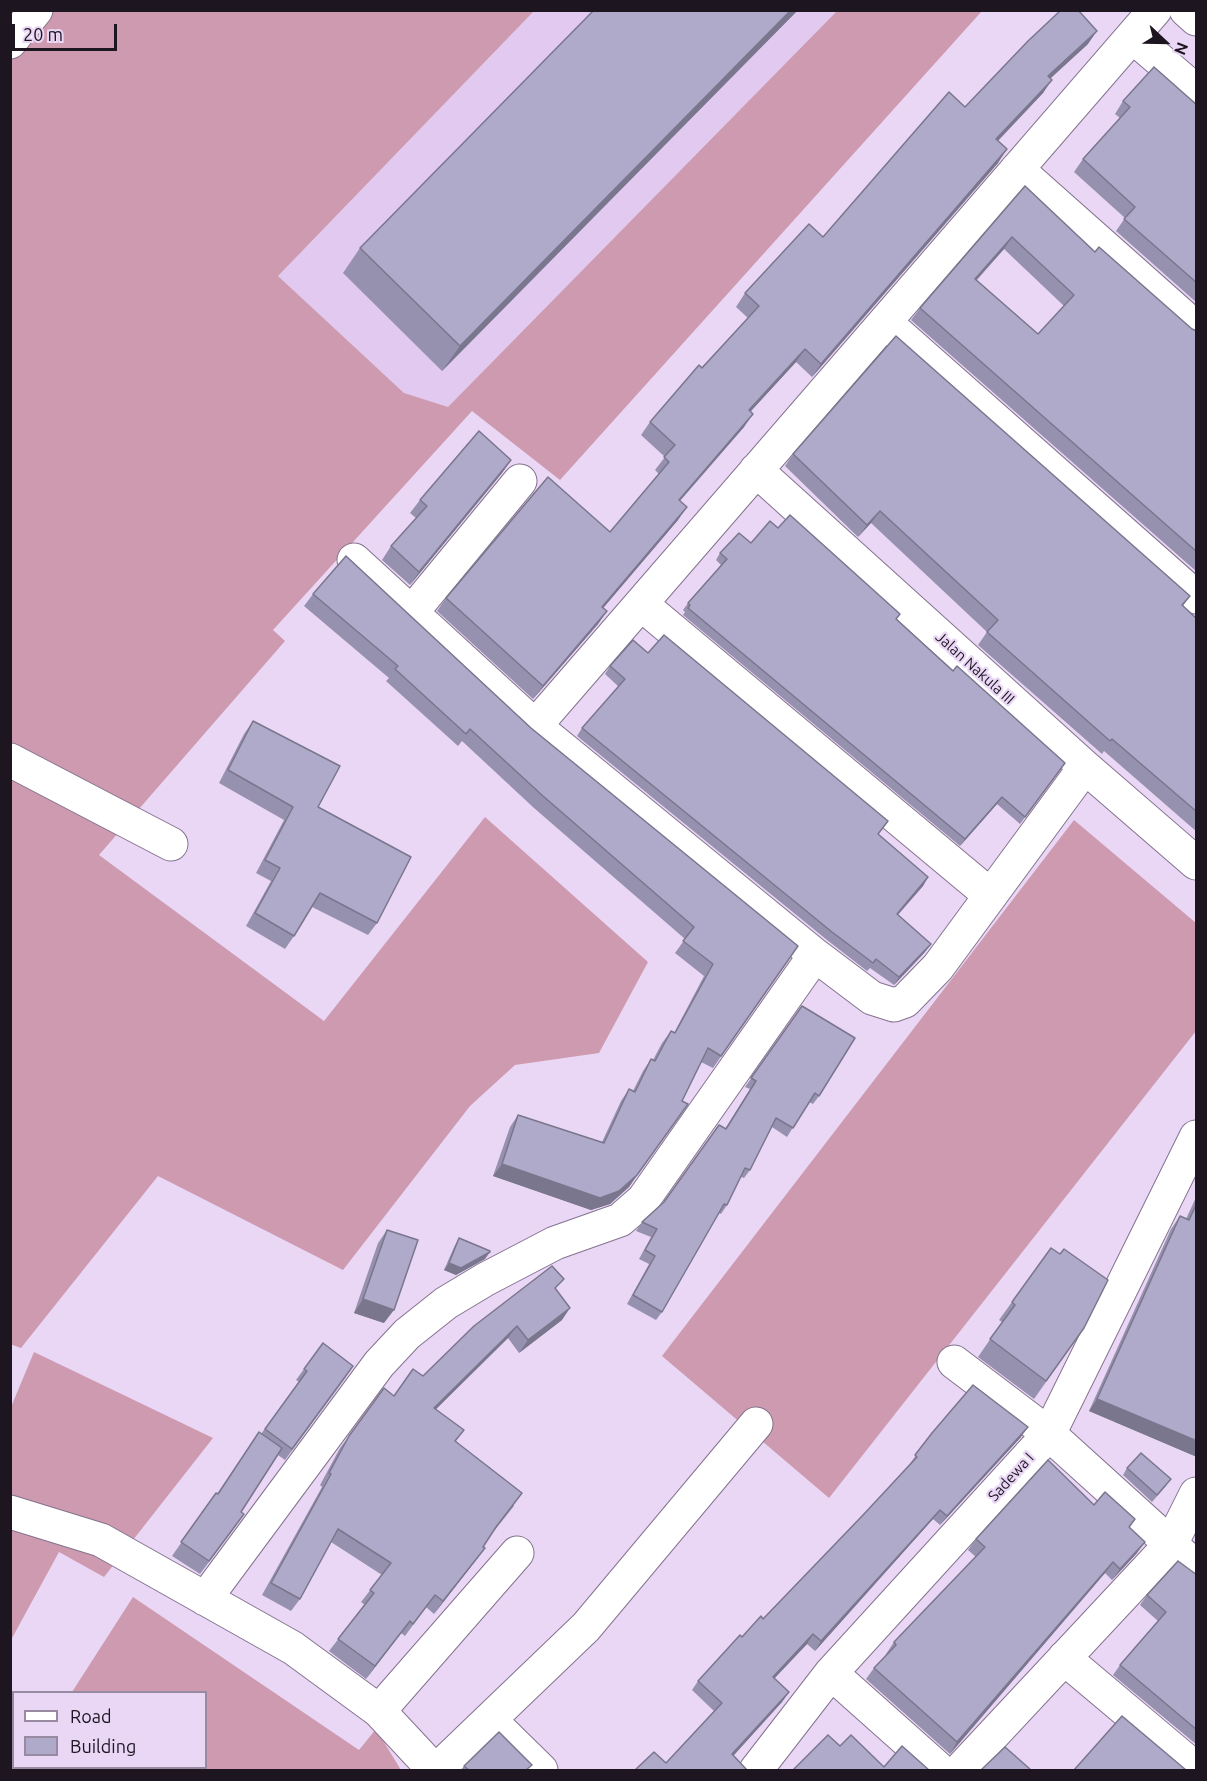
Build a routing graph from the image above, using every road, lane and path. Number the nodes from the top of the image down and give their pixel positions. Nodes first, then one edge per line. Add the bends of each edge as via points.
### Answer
1 (36, 10) edge
2 (1155, 10) edge
3 (1186, 10) edge
4 (1197, 20) edge
5 (12, 37) edge
6 (1132, 37) junction
7 (1197, 91) edge
8 (1017, 169) junction
9 (885, 322) junction
10 (1197, 328) edge
11 (756, 470) junction
12 (520, 481) dead end
13 (354, 560) edge
14 (1197, 597) edge
15 (641, 604) junction
16 (412, 612) junction
17 (534, 726) junction
18 (10, 760) edge
19 (1085, 767) junction
20 (171, 844) dead end
21 (1197, 862) edge
22 (990, 895) junction
23 (815, 956) junction
24 (1197, 1137) edge
25 (954, 1362) dead end
26 (756, 1424) dead end
27 (1049, 1434) junction
28 (1197, 1494) edge
29 (10, 1512) edge
30 (1171, 1544) junction
31 (517, 1553) dead end
32 (1197, 1567) edge
33 (205, 1599) junction
34 (1064, 1658) junction
35 (831, 1673) junction
36 (379, 1711) junction
37 (490, 1720) junction
38 (1197, 1769) edge
39 (435, 1770) edge
40 (541, 1770) edge
41 (756, 1770) edge
42 (940, 1770) edge
43 (960, 1770) edge

1 - 5 street
2 - 6 street
3 - 4 street
6 - 7 street
6 - 8 street
8 - 9 street
8 - 10 street
9 - 11 street
9 - 14 street
11 - 15 street
11 - 19 street, Jalan Nakula III
12 - 16 street
13 - 16 street
15 - 17 street
15 - 22 street
16 - 17 street
17 - 23 street
18 - 20 street
19 - 21 street, Jalan Nakula III
19 - 22 street
22 - 23 street via 938,967 905,1000 894,1005 872,998
23 - 33 street via 643,1200 620,1220 555,1243 486,1279 446,1303 407,1334 379,1364
24 - 27 street, Sadewa I
25 - 27 street
26 - 37 street via 586,1627
27 - 30 street
27 - 35 street, Sadewa I
28 - 30 street
29 - 33 street via 101,1540
30 - 32 street
30 - 34 street
31 - 36 street
33 - 36 street via 293,1648
34 - 38 street
34 - 43 street
35 - 41 street, Sadewa I
35 - 42 street
36 - 39 street
37 - 39 street
37 - 40 street

